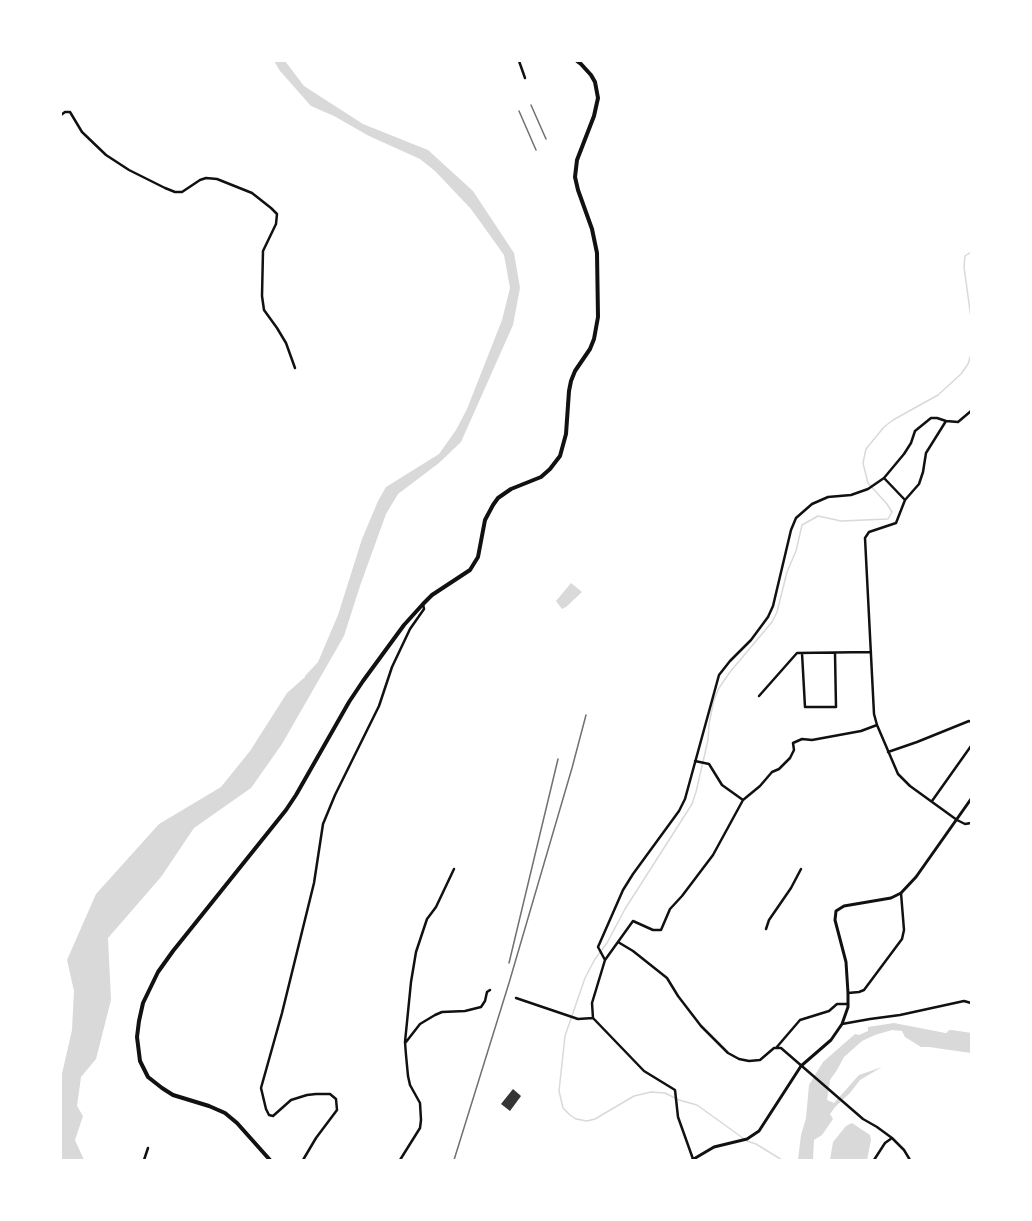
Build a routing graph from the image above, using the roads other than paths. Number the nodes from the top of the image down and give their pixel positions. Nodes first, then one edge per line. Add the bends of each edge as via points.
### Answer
1 (519, 61) edge
2 (577, 61) edge
3 (525, 78) dead end
4 (61, 115) edge
5 (295, 368) dead end
6 (971, 411) edge
7 (946, 421) junction
8 (884, 478) junction
9 (905, 500) junction
10 (423, 604) junction
11 (835, 652) junction
12 (871, 652) junction
13 (802, 653) junction
14 (759, 696) dead end
15 (971, 722) edge
16 (877, 726) junction
17 (971, 746) edge
18 (888, 752) junction
19 (694, 761) junction
20 (971, 799) edge
21 (743, 800) junction
22 (932, 801) junction
23 (957, 820) junction
24 (971, 823) edge
25 (454, 869) dead end
26 (801, 869) dead end
27 (902, 893) junction
28 (766, 929) dead end
29 (618, 942) junction
30 (605, 960) junction
31 (490, 990) dead end
32 (848, 993) junction
33 (516, 998) dead end
34 (971, 1003) edge
35 (848, 1004) junction
36 (593, 1018) junction
37 (842, 1024) junction
38 (405, 1042) junction
39 (776, 1048) junction
40 (802, 1066) junction
41 (892, 1138) junction
42 (148, 1148) dead end
43 (144, 1160) edge
44 (270, 1160) edge
45 (303, 1160) edge
46 (400, 1160) edge
47 (692, 1160) edge
48 (874, 1160) edge
49 (910, 1160) edge

1 - 3 street
2 - 10 highway via 595,82 598,98 577,160 575,178 597,253 598,317 590,349 575,371 571,382 564,445 555,463 541,477 511,489 498,498 488,512 478,557 470,570 432,595
4 - 5 street via 70,112 82,132 106,155 165,188 182,192 200,180 216,179 252,193 277,214 276,224 263,251 264,310 286,343
6 - 7 street via 958,422
7 - 8 street via 931,418 915,431 904,454
7 - 9 street via 926,453 919,484
8 - 9 street
8 - 19 street via 868,489 851,495 828,497 812,504 796,518 773,606 761,628 719,675
9 - 12 street via 896,523 869,532 865,538
10 - 44 highway via 404,625 349,702 286,810 173,951 158,972 143,1003 137,1037 140,1061 148,1077 173,1095 225,1113
10 - 45 street via 424,609 410,629 392,667 379,706 335,795 324,824 314,883 262,1088 266,1109 269,1115 273,1116 292,1100 307,1095 330,1094 336,1099 337,1110
11 - 12 street
11 - 13 street
11 - 13 street via 836,707 805,707
12 - 16 street via 874,714
13 - 14 street via 796,653
15 - 18 street
16 - 18 street
16 - 21 street via 861,732 798,741 793,744 794,750 790,758
17 - 22 street
18 - 22 street via 898,774
19 - 21 street via 709,764 722,785
19 - 30 street via 687,792 679,811 623,890 598,948
20 - 23 street
21 - 29 street via 713,855 670,909 661,930 654,930 633,921
22 - 23 street
23 - 24 street via 965,824
23 - 27 street
25 - 38 street via 436,907 427,919 416,952
26 - 28 street
27 - 32 street via 902,939 864,990
27 - 32 street via 891,898 844,906 836,911 835,920 846,962
29 - 30 street
29 - 39 street via 667,978 701,1026 728,1053 739,1059 760,1060
30 - 36 street via 592,1004
31 - 38 street via 481,1007 435,1015 420,1024
32 - 35 street
33 - 36 street via 578,1019
34 - 37 street via 964,1001
35 - 37 street
35 - 39 street via 837,1004 830,1012 800,1020
36 - 47 street via 644,1071 675,1090 678,1116
37 - 40 street via 831,1040
38 - 46 street via 408,1076 420,1103 421,1120 420,1128
39 - 40 street via 781,1048
40 - 41 street via 853,1111
40 - 47 street via 764,1126 755,1134 738,1142 714,1147
41 - 48 street via 885,1143
41 - 49 street
42 - 43 street

